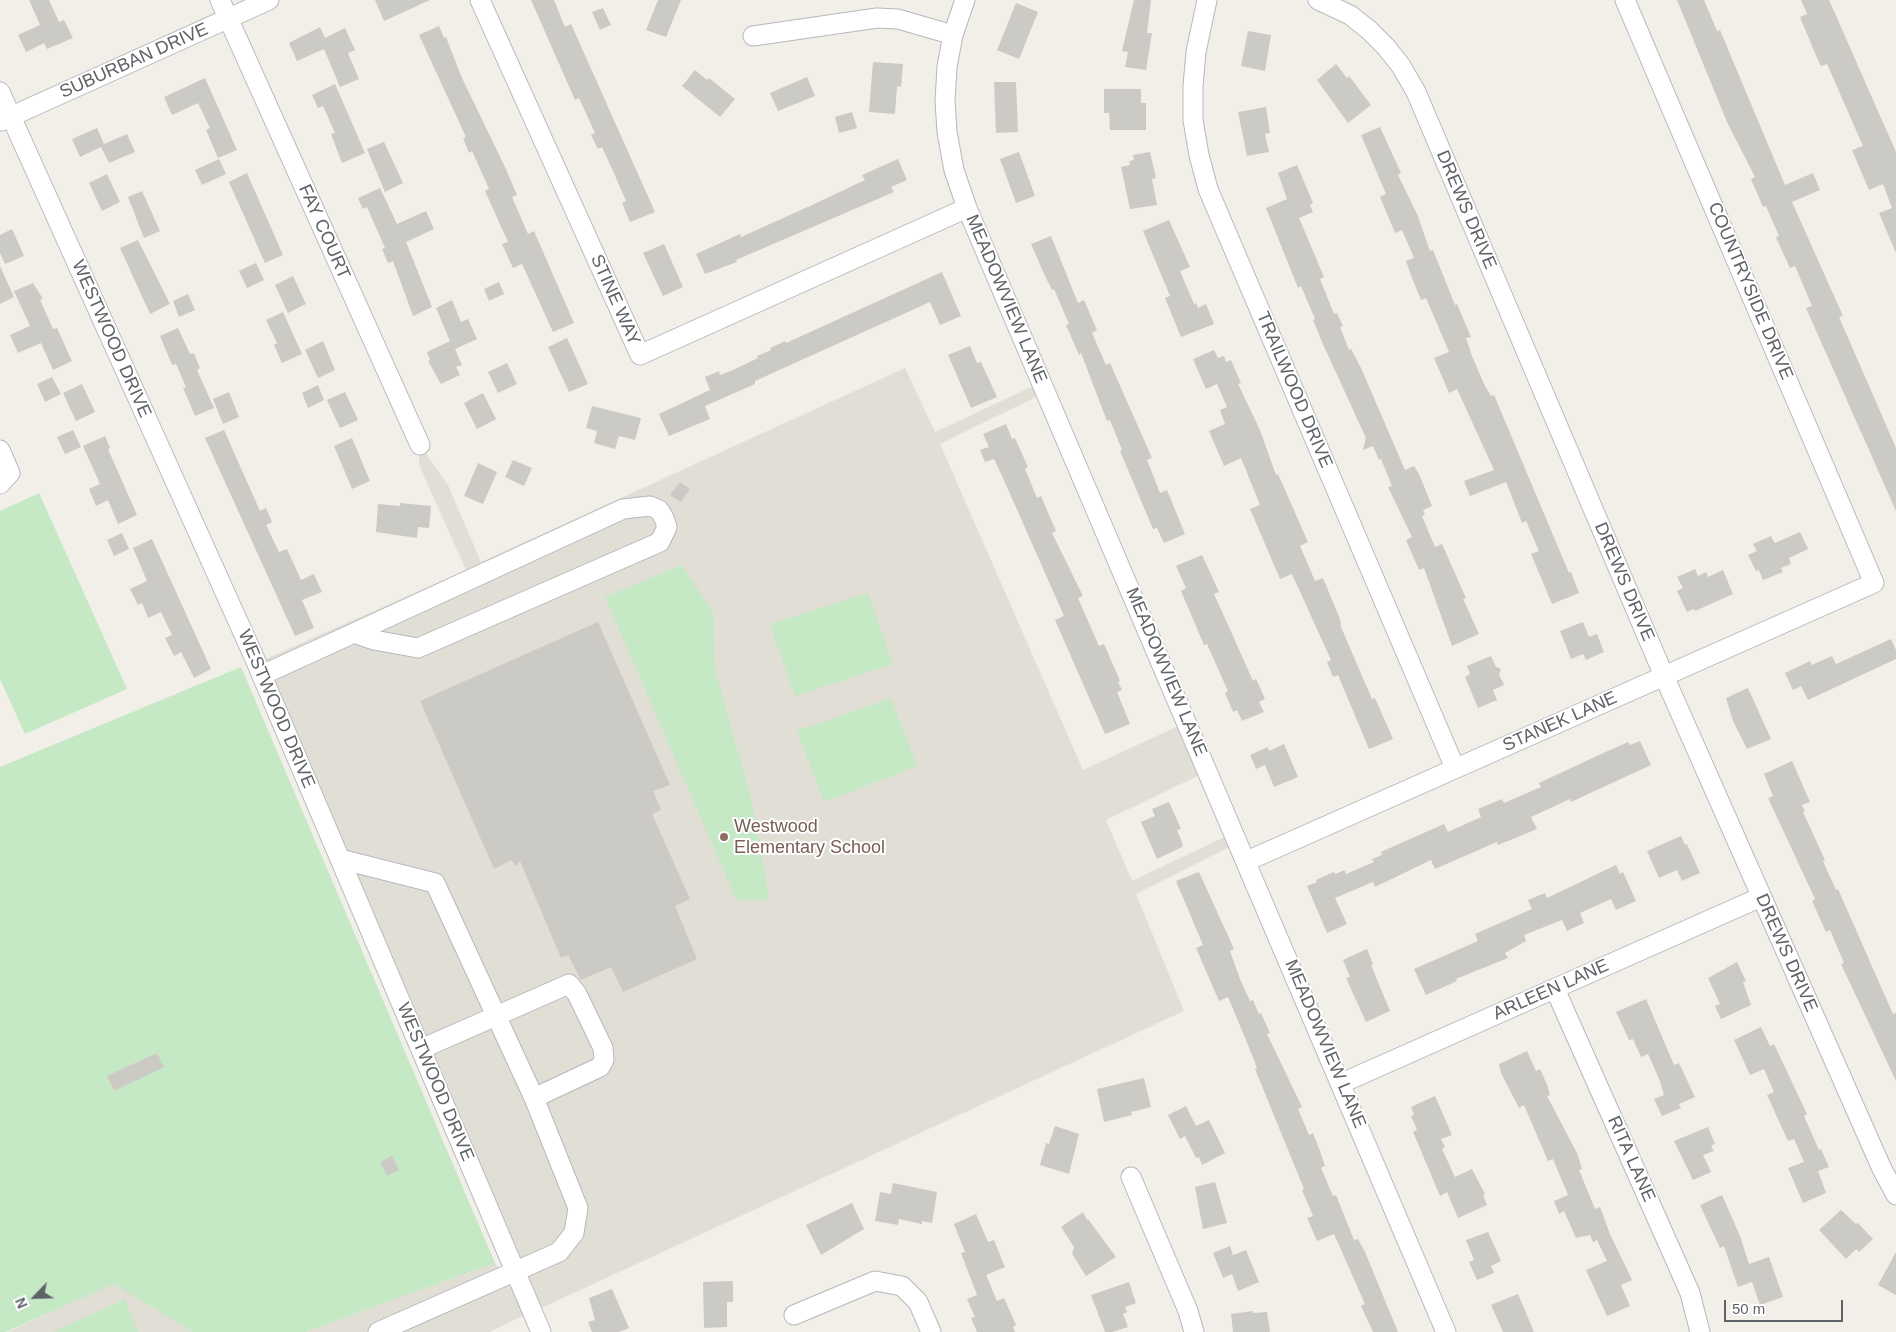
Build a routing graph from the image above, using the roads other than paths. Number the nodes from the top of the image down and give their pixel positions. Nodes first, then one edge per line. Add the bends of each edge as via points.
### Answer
1 (220, 0) edge
2 (269, 0) edge
3 (480, 0) edge
4 (965, 0) edge
5 (1207, 0) edge
6 (1318, 0) edge
7 (1625, 0) edge
8 (228, 18) junction
9 (953, 35) junction
10 (753, 36) dead end
11 (0, 92) edge
12 (6, 119) edge
13 (967, 208) junction
14 (420, 445) dead end
15 (0, 450) edge
16 (0, 484) edge
17 (1874, 583) joint
18 (354, 633) junction
19 (262, 675) junction
20 (1664, 676) junction
21 (1455, 768) junction
22 (340, 859) junction
23 (1247, 861) junction
24 (1761, 897) junction
25 (1555, 989) junction
26 (496, 1015) junction
27 (421, 1049) junction
28 (1342, 1083) junction
29 (534, 1098) junction
30 (1132, 1177) dead end
31 (1896, 1195) edge
32 (516, 1272) junction
33 (794, 1315) dead end
34 (378, 1332) edge
35 (541, 1332) edge
36 (931, 1332) edge
37 (1194, 1332) edge
38 (1446, 1332) edge
39 (1700, 1332) edge

1 - 8 street, FAY COURT
2 - 8 street, SUBURBAN DRIVE
3 - 13 street, STINE WAY via 640,355
4 - 9 street, MEADOWVIEW LANE
5 - 21 street, TRAILWOOD DRIVE via 1196,52 1193,120 1208,190
6 - 20 street, DREWS DRIVE via 1369,30 1386,46 1416,92
7 - 17 street, COUNTRYSIDE DRIVE
8 - 12 street, SUBURBAN DRIVE
8 - 14 street, FAY COURT
9 - 10 street via 898,18 877,18
9 - 13 street, MEADOWVIEW LANE via 947,67 947,132 954,170
11 - 12 street, WESTWOOD DRIVE
12 - 19 street, WESTWOOD DRIVE
13 - 23 street, MEADOWVIEW LANE
15 - 16 street via 10,472
17 - 20 street, STANEK LANE
18 - 18 street via 418,648 660,542 667,527 664,518 659,510 650,506 623,509
18 - 19 street
19 - 22 street, WESTWOOD DRIVE
20 - 21 street, STANEK LANE
20 - 24 street, DREWS DRIVE
21 - 23 street, STANEK LANE
22 - 26 street via 435,883
22 - 27 street, WESTWOOD DRIVE
23 - 28 street, MEADOWVIEW LANE
24 - 25 street, ARLEEN LANE
24 - 31 street, DREWS DRIVE
25 - 28 street, ARLEEN LANE
25 - 39 street, RITA LANE via 1690,1293
26 - 27 street
26 - 29 street
26 - 29 street via 569,984 578,994 603,1048 604,1060 600,1067
27 - 32 street, WESTWOOD DRIVE
28 - 38 street, MEADOWVIEW LANE
29 - 32 street via 578,1208 574,1233 560,1252
30 - 37 street
32 - 34 street
32 - 35 street, WESTWOOD DRIVE
33 - 36 street via 875,1281 902,1286 918,1302

